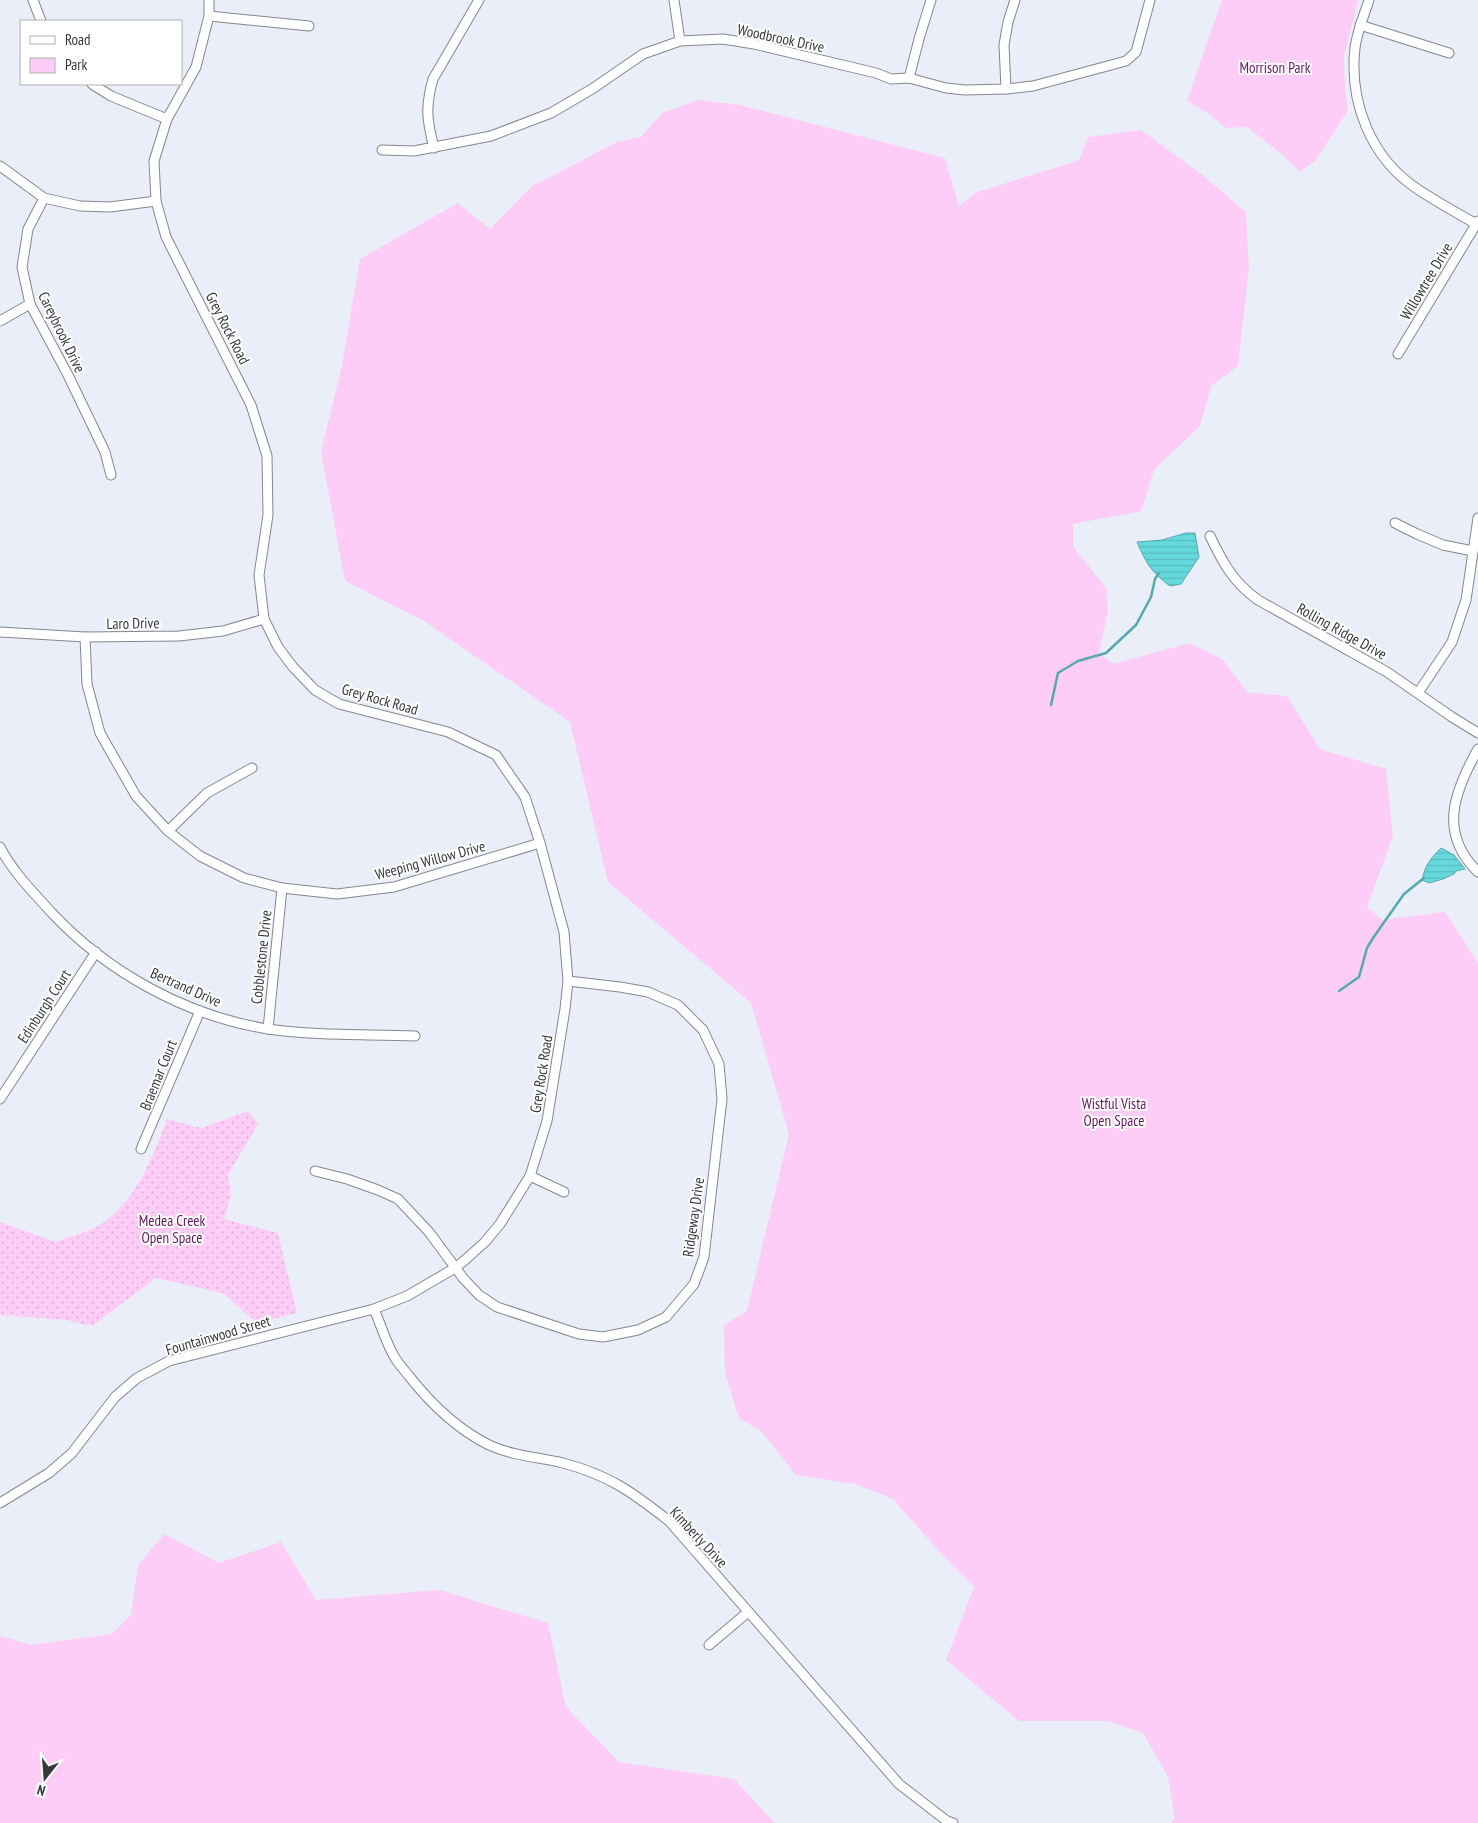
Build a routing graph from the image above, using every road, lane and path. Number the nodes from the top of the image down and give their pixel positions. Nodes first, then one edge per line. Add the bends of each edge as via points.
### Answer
1 (33, 0) edge
2 (209, 0) edge
3 (479, 0) edge
4 (674, 0) edge
5 (931, 0) edge
6 (1015, 0) edge
7 (1150, 0) edge
8 (1369, 0) edge
9 (209, 16) junction
10 (41, 20) edge
11 (1360, 25) junction
12 (310, 26) dead end
13 (680, 40) junction
14 (1449, 53) dead end
15 (909, 78) junction
16 (94, 85) edge
17 (1006, 89) junction
18 (167, 118) junction
19 (434, 148) junction
20 (382, 150) dead end
21 (0, 166) edge
22 (44, 198) junction
23 (156, 200) junction
24 (1477, 224) edge
25 (30, 304) junction
26 (0, 321) edge
27 (1398, 354) dead end
28 (111, 475) dead end
29 (1478, 518) edge
30 (1395, 523) dead end
31 (1210, 536) dead end
32 (1473, 551) junction
33 (264, 619) junction
34 (0, 632) edge
35 (85, 637) junction
36 (1418, 693) junction
37 (1478, 733) edge
38 (1478, 749) edge
39 (252, 768) dead end
40 (168, 831) junction
41 (540, 842) junction
42 (0, 847) edge
43 (2, 859) edge
44 (1478, 872) edge
45 (282, 888) junction
46 (96, 952) junction
47 (568, 981) junction
48 (200, 1011) junction
49 (268, 1028) junction
50 (415, 1036) dead end
51 (0, 1099) edge
52 (141, 1149) dead end
53 (315, 1171) dead end
54 (530, 1176) junction
55 (564, 1192) dead end
56 (455, 1268) junction
57 (374, 1309) junction
58 (0, 1503) edge
59 (748, 1612) junction
60 (709, 1645) dead end
61 (953, 1823) edge

1 - 10 street
2 - 9 street, Grey Rock Road
3 - 19 street via 432,79 427,120
4 - 13 street
5 - 15 street
6 - 17 street via 1004,45
7 - 17 street, Woodbrook Drive via 1136,52 1126,61 1033,86
8 - 11 street
9 - 12 street
9 - 18 street, Grey Rock Road via 196,67
11 - 14 street
11 - 24 street via 1354,80 1357,100 1374,144 1391,166 1414,187
13 - 15 street, Woodbrook Drive via 722,39 754,44 890,79
13 - 19 street, Woodbrook Drive via 643,54 551,113 491,136
15 - 17 street, Woodbrook Drive via 946,88
16 - 18 street via 112,96
18 - 23 street, Grey Rock Road via 154,161
19 - 20 street, Woodbrook Drive via 403,152
21 - 22 street
22 - 23 street via 80,206 110,207
22 - 25 street, Careybrook Drive via 28,229 22,267
23 - 33 street, Grey Rock Road via 166,237 251,405 267,456 268,515 259,575
24 - 27 street, Willowtree Drive
25 - 26 street
25 - 28 street, Careybrook Drive via 105,452
29 - 32 street
30 - 32 street via 1443,545
31 - 36 street, Rolling Ridge Drive via 1232,576 1258,600 1387,672
32 - 36 street via 1466,600 1452,642
33 - 35 street, Laro Drive via 223,631 179,636
33 - 41 street, Grey Rock Road via 278,647 315,690 339,704 448,732 496,756 525,797
34 - 35 street, Laro Drive
35 - 40 street, Weeping Willow Drive via 87,684 100,732 136,796
36 - 37 street, Rolling Ridge Drive
38 - 44 street via 1459,785 1454,818 1455,835 1462,851
39 - 40 street via 206,793
40 - 45 street, Weeping Willow Drive via 200,856 244,878
41 - 45 street, Weeping Willow Drive via 394,886 337,894
41 - 47 street, Grey Rock Road via 564,932
42 - 43 street, Bertrand Drive
43 - 46 street, Bertrand Drive via 68,930
45 - 49 street, Cobblestone Drive
46 - 48 street, Bertrand Drive via 141,983
46 - 51 street, Edinburgh Court
47 - 54 street, Grey Rock Road via 548,1121
47 - 56 street, Ridgeway Drive via 648,992 678,1006 703,1030 718,1064 722,1099 704,1257 694,1284 666,1317 638,1330 603,1337 572,1332 497,1307 479,1295
48 - 49 street, Bertrand Drive
48 - 52 street, Braemar Court
49 - 50 street, Bertrand Drive
53 - 56 street, Ridgeway Drive via 398,1199
54 - 55 street
54 - 56 street, Grey Rock Road via 500,1224
56 - 57 street, Fountainwood Street via 407,1296
57 - 58 street, Fountainwood Street via 169,1361 137,1378 115,1397 72,1453 49,1473
57 - 59 street, Kimberly Drive via 395,1358 423,1394 448,1418 489,1444 522,1456 581,1468 630,1491 669,1521
59 - 60 street
59 - 61 street, Kimberly Drive via 899,1784

